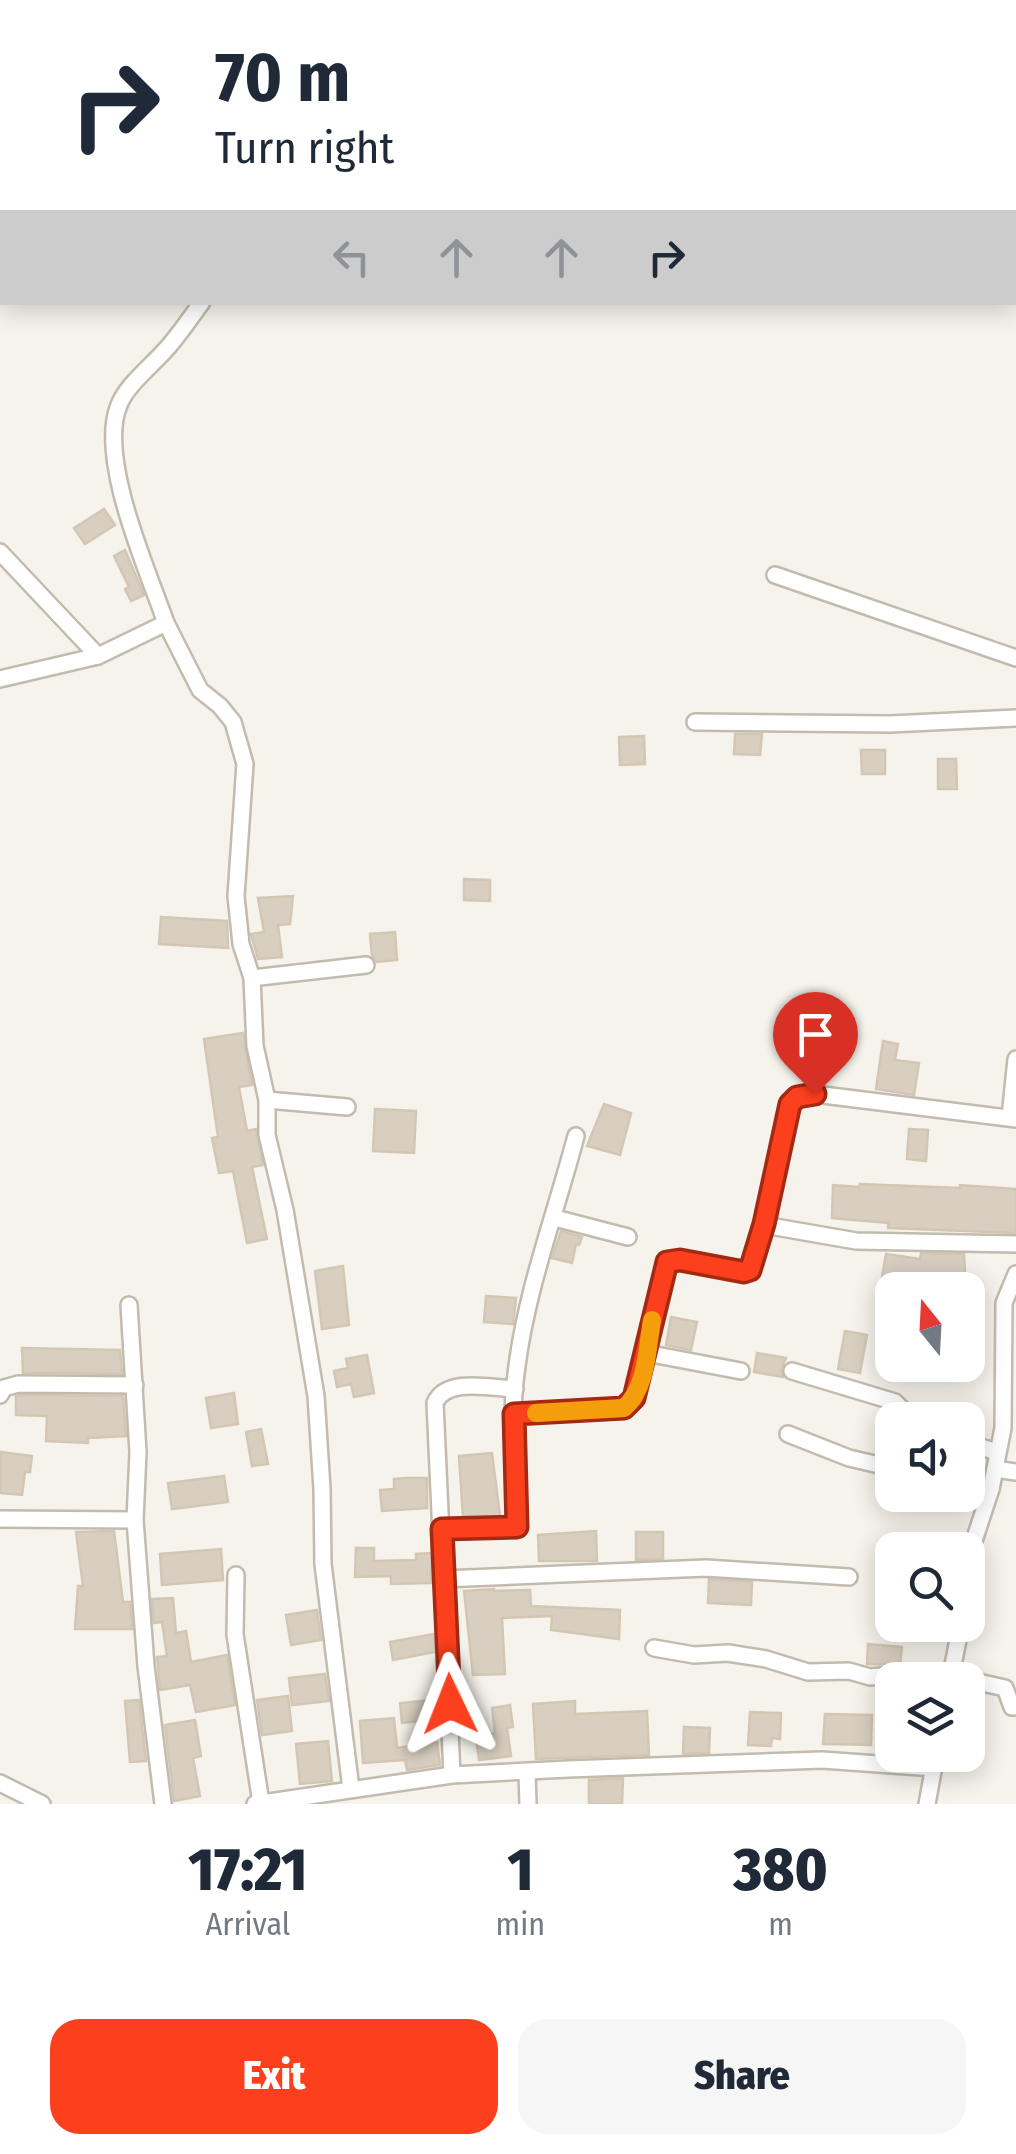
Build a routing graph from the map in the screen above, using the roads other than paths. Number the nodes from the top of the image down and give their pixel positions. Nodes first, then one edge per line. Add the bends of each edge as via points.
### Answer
1 (200, 305) edge
2 (0, 552) edge
3 (775, 575) dead end
4 (166, 623) junction
5 (98, 656) junction
6 (1016, 658) edge
7 (0, 679) edge
8 (1016, 718) edge
9 (696, 722) dead end
10 (366, 965) dead end
11 (252, 978) junction
12 (1016, 1059) edge
13 (267, 1100) junction
14 (347, 1107) dead end
15 (1013, 1118) edge
16 (576, 1136) dead end
17 (554, 1218) junction
18 (764, 1224) junction
19 (628, 1237) dead end
20 (1016, 1244) edge
21 (1016, 1274) edge
22 (129, 1305) dead end
23 (646, 1353) junction
24 (740, 1371) dead end
25 (792, 1371) dead end
26 (135, 1385) junction
27 (515, 1388) junction
28 (0, 1395) edge
29 (895, 1402) edge
30 (514, 1414) junction
31 (788, 1434) dead end
32 (985, 1454) edge
33 (996, 1461) junction
34 (875, 1464) edge
35 (1016, 1472) edge
36 (985, 1488) edge
37 (992, 1490) junction
38 (0, 1519) edge
39 (135, 1520) junction
40 (442, 1529) junction
41 (977, 1532) edge
42 (236, 1574) dead end
43 (850, 1578) dead end
44 (444, 1579) junction
45 (654, 1648) dead end
46 (875, 1677) edge
47 (985, 1684) edge
48 (1016, 1708) edge
49 (875, 1761) edge
50 (527, 1772) junction
51 (933, 1772) edge
52 (452, 1775) junction
53 (0, 1783) edge
54 (351, 1790) junction
55 (42, 1804) edge
56 (162, 1804) edge
57 (258, 1804) edge
58 (528, 1804) edge
59 (927, 1804) edge

1 - 4 street via 120,402 114,422 124,505
2 - 5 street
3 - 6 street
4 - 5 street
4 - 11 street via 200,690 233,722 245,764 236,896 240,944
5 - 7 street
8 - 9 street
10 - 11 street
11 - 13 street via 255,1046
12 - 15 street
13 - 14 street
13 - 54 street via 267,1134 316,1396 323,1564
15 - 18 street via 797,1097 790,1104
16 - 17 street
17 - 19 street
17 - 27 street
18 - 20 street via 856,1240
18 - 23 street via 754,1264 744,1272 667,1262
21 - 33 street via 1004,1303
22 - 26 street
23 - 24 street
23 - 30 street via 634,1398 624,1408
25 - 29 street
26 - 28 street via 18,1384
26 - 39 street
27 - 30 street
27 - 40 street via 450,1387 437,1396
30 - 40 street via 517,1527
31 - 34 street
32 - 33 street
33 - 35 street
33 - 37 street
36 - 37 street
37 - 41 street
38 - 39 street
39 - 56 street
40 - 44 street
42 - 57 street via 236,1634
43 - 44 street via 706,1568
44 - 52 street
45 - 46 street
47 - 48 street via 1005,1688
49 - 50 street
50 - 52 street
50 - 58 street
51 - 59 street
52 - 54 street
53 - 55 street
54 - 57 street

